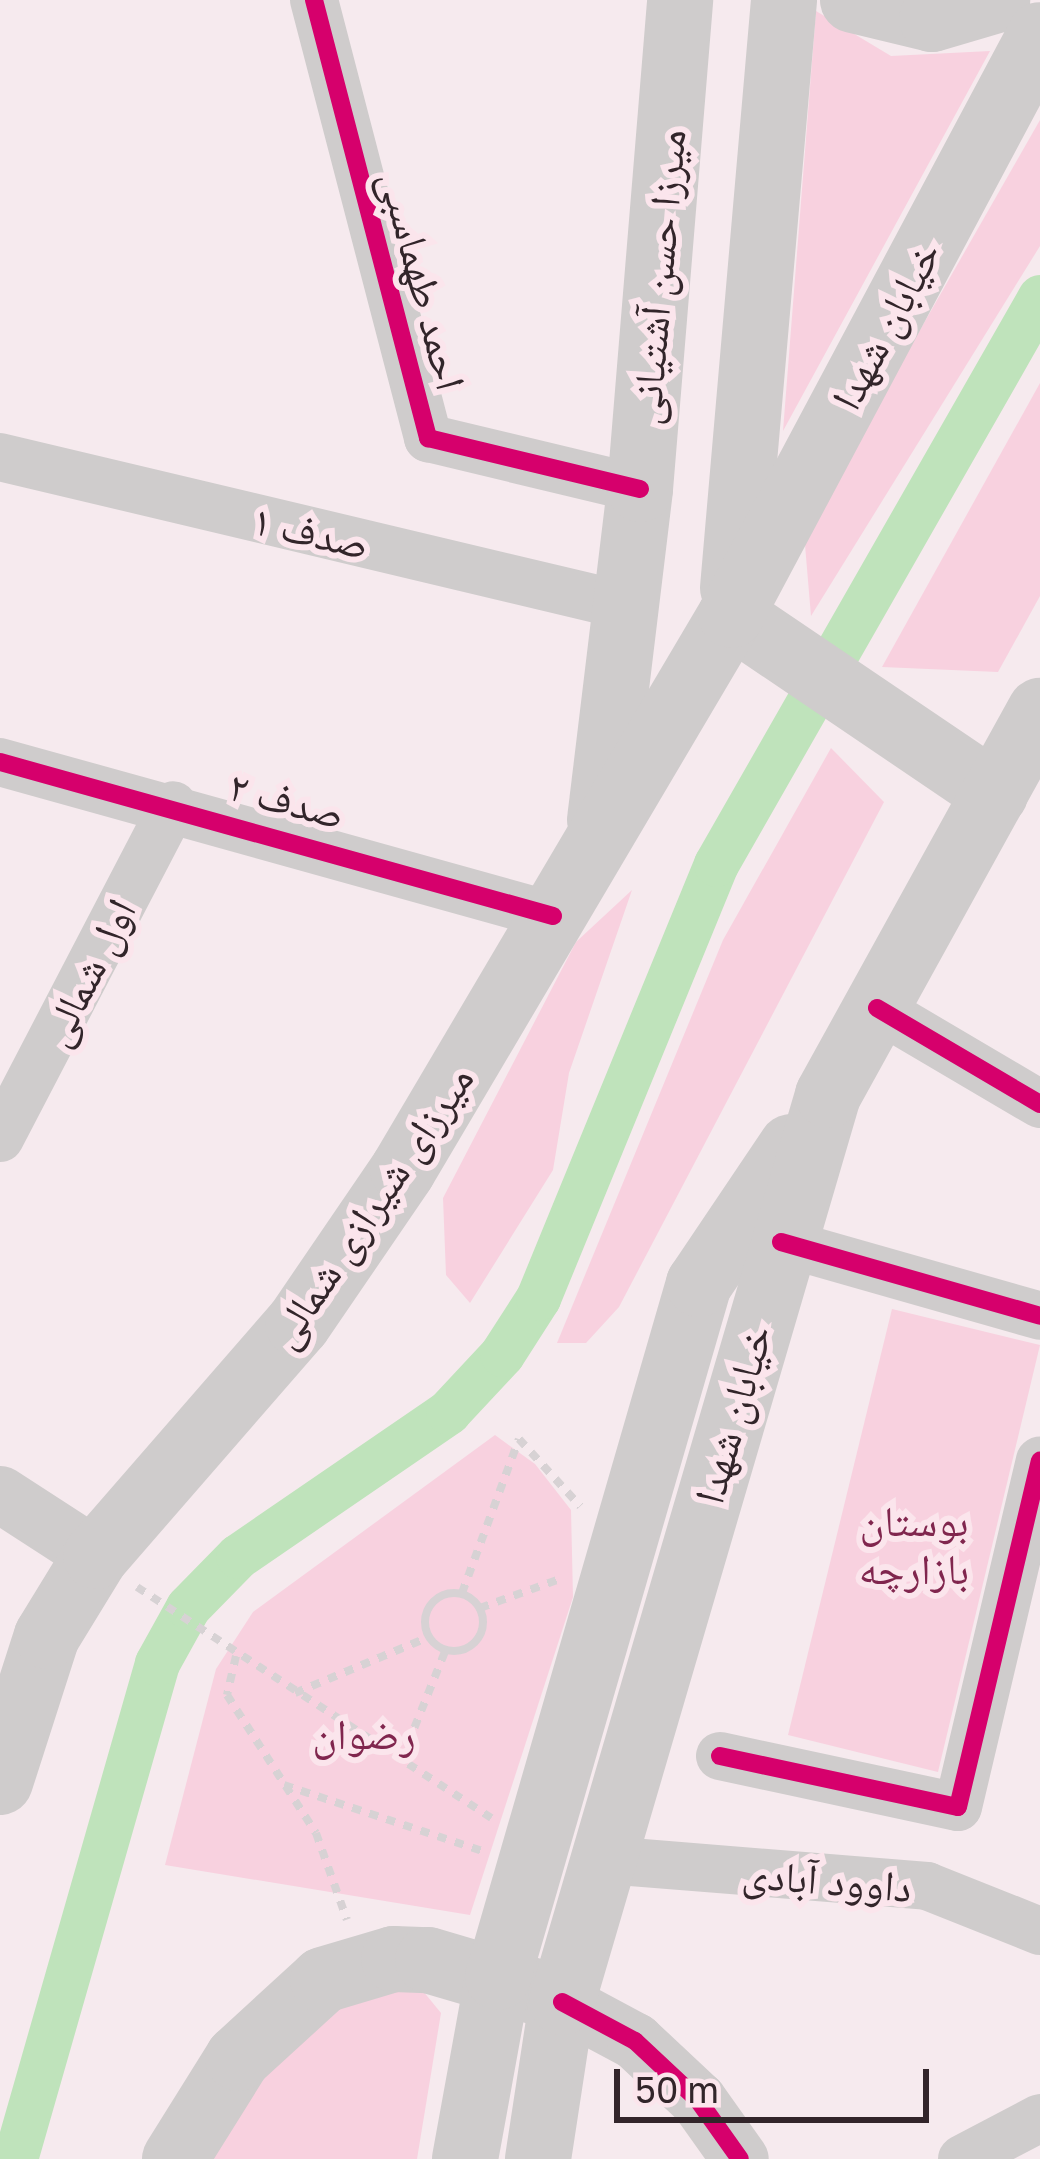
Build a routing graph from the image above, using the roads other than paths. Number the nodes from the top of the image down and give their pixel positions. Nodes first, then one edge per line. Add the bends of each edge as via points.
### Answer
1 (314, 0) edge
2 (680, 0) edge
3 (784, 0) edge
4 (853, 0) edge
5 (997, 0) edge
6 (1040, 35) edge
7 (656, 293) junction
8 (758, 310) junction
9 (0, 457) edge
10 (640, 489) junction
11 (622, 604) junction
12 (753, 629) junction
13 (1040, 711) edge
14 (0, 762) edge
15 (995, 794) junction
16 (173, 805) junction
17 (598, 841) junction
18 (553, 916) junction
19 (877, 1009) junction
20 (1040, 1104) edge
21 (0, 1138) edge
22 (758, 1234) junction
23 (1040, 1316) edge
24 (1040, 1461) edge
25 (0, 1494) edge
26 (96, 1556) junction
27 (720, 1756) dead end
28 (0, 1782) edge
29 (520, 1850) junction
30 (606, 1860) junction
31 (1040, 1931) edge
32 (498, 1976) junction
33 (562, 2002) junction
34 (1040, 2118) edge
35 (175, 2159) edge
36 (465, 2159) edge
37 (538, 2159) edge
38 (740, 2159) edge
39 (962, 2159) edge

1 - 10 street, احمد طهماسبی via 428,438
2 - 7 main road, میرزا حسن آشتیانی
3 - 8 main road
4 - 5 main road via 932,19
6 - 12 main road, خیابان شهدا
7 - 8 main road
7 - 10 main road, میرزا حسن آشتیانی
8 - 12 main road
9 - 11 street, صدف ۱
10 - 11 main road, میرزا حسن آشتیانی
11 - 17 main road, میرزا حسن آشتیانی
12 - 15 main road
12 - 17 main road, میرزای شیرازی شمالی
13 - 15 main road
14 - 16 street, صدف ۲
15 - 19 main road
16 - 18 street, صدف ۲
16 - 21 street, اول شمالی
17 - 18 main road, میرزای شیرازی شمالی
18 - 26 main road, میرزای شیرازی شمالی via 403,1170 298,1324
19 - 20 street
19 - 22 main road
22 - 23 street
22 - 29 main road, خیابان شهدا via 699,1284
22 - 30 main road, خیابان شهدا
24 - 27 street via 958,1807
25 - 26 street
26 - 28 main road, میرزای شیرازی شمالی via 47,1636
29 - 30 main road
29 - 32 main road, خیابان شهدا
30 - 31 street, داوود آبادی via 927,1886
30 - 33 main road, خیابان شهدا
32 - 33 main road
32 - 35 main road via 428,1960 357,1966 323,1980 262,2030
32 - 36 main road, خیابان شهدا
33 - 37 main road, خیابان شهدا
33 - 38 street via 635,2041 698,2100
34 - 39 street

